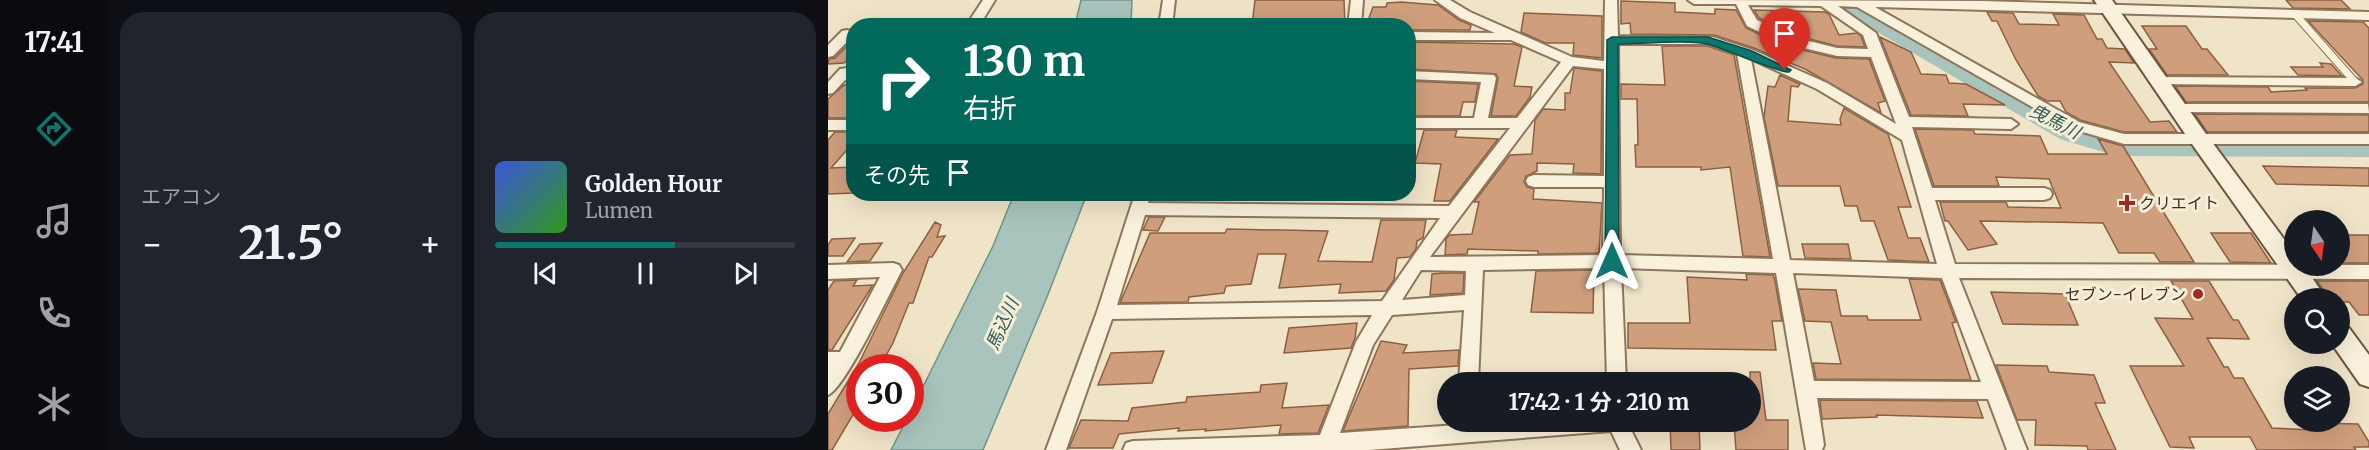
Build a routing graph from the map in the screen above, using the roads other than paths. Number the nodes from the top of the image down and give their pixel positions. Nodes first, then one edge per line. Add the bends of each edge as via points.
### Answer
1 (989, 0) edge
2 (1169, 0) edge
3 (1357, 0) edge
4 (1441, 0) edge
5 (1611, 0) edge
6 (1694, 0) edge
7 (2281, 0) edge
8 (1855, 1) edge
9 (1740, 2) junction
10 (1980, 2) edge
11 (1831, 3) junction
12 (2106, 5) edge
13 (2295, 14) junction
14 (977, 18) edge
15 (1166, 18) edge
16 (1355, 18) edge
17 (2367, 18) edge
18 (846, 35) edge
19 (1416, 36) edge
20 (1515, 37) junction
21 (1612, 40) junction
22 (1743, 52) junction
23 (828, 53) edge
24 (1877, 53) junction
25 (1569, 61) junction
26 (1613, 66) junction
27 (846, 72) edge
28 (828, 73) edge
29 (846, 75) edge
30 (1416, 75) edge
31 (2159, 81) junction
32 (2355, 82) joint
33 (828, 90) edge
34 (2178, 109) junction
35 (2367, 109) dead end
36 (1416, 123) edge
37 (1480, 123) junction
38 (1523, 123) junction
39 (2011, 124) dead end
40 (828, 125) edge
41 (846, 125) edge
42 (1905, 130) junction
43 (2369, 139) edge
44 (2203, 145) junction
45 (1533, 181) dead end
46 (1612, 182) junction
47 (1925, 194) junction
48 (2043, 194) dead end
49 (1141, 201) edge
50 (1453, 212) junction
51 (2284, 256) edge
52 (1612, 261) junction
53 (1416, 263) junction
54 (1475, 264) junction
55 (1783, 267) junction
56 (1948, 271) junction
57 (2284, 271) edge
58 (828, 272) edge
59 (2350, 272) edge
60 (2369, 272) edge
61 (1473, 302) junction
62 (1387, 308) junction
63 (1106, 312) junction
64 (2350, 349) edge
65 (837, 360) edge
66 (1470, 372) edge
67 (1616, 372) edge
68 (2369, 376) edge
69 (828, 387) edge
70 (1806, 389) junction
71 (1994, 391) junction
72 (1501, 432) edge
73 (1622, 432) edge
74 (1466, 435) edge
75 (1814, 445) dead end
76 (1324, 447) edge
77 (1056, 450) edge
78 (1133, 450) edge
79 (1631, 450) edge
80 (2017, 450) edge

1 - 14 street
2 - 15 street
3 - 16 street
4 - 20 street
5 - 21 street
6 - 9 street
7 - 13 street
8 - 10 street
8 - 11 street
8 - 44 street via 2074,125 2124,139
9 - 11 street
9 - 24 street via 1752,23 1788,40 1837,52
10 - 12 street
11 - 24 street via 1869,33
12 - 13 street
12 - 31 street
13 - 17 street
13 - 32 lane
18 - 23 street
19 - 20 street
20 - 25 street
21 - 22 street via 1708,40
21 - 26 street
22 - 42 street via 1822,86
22 - 55 street
24 - 42 street
25 - 26 street
25 - 38 street
26 - 46 street
27 - 28 street
29 - 33 street
30 - 37 street via 1490,78
31 - 32 street
31 - 34 street
34 - 35 street
34 - 44 street
36 - 37 street
37 - 38 street
38 - 50 street
39 - 42 street
40 - 41 street
42 - 47 street
43 - 44 street
44 - 51 street
45 - 46 street
46 - 52 street
47 - 48 street
47 - 56 street
49 - 50 street
49 - 63 street
50 - 53 street
52 - 54 street
52 - 55 street
52 - 67 street
53 - 54 street
53 - 62 street
54 - 61 street
55 - 56 street
55 - 70 street
56 - 57 street
56 - 71 street
58 - 65 street via 893,270
59 - 60 street
61 - 62 street
61 - 66 street
62 - 63 street
62 - 76 street via 1365,342
63 - 77 street
64 - 68 street
65 - 69 street
70 - 71 street
70 - 75 street
71 - 80 street
72 - 74 street
73 - 79 street
74 - 76 street
76 - 78 street

